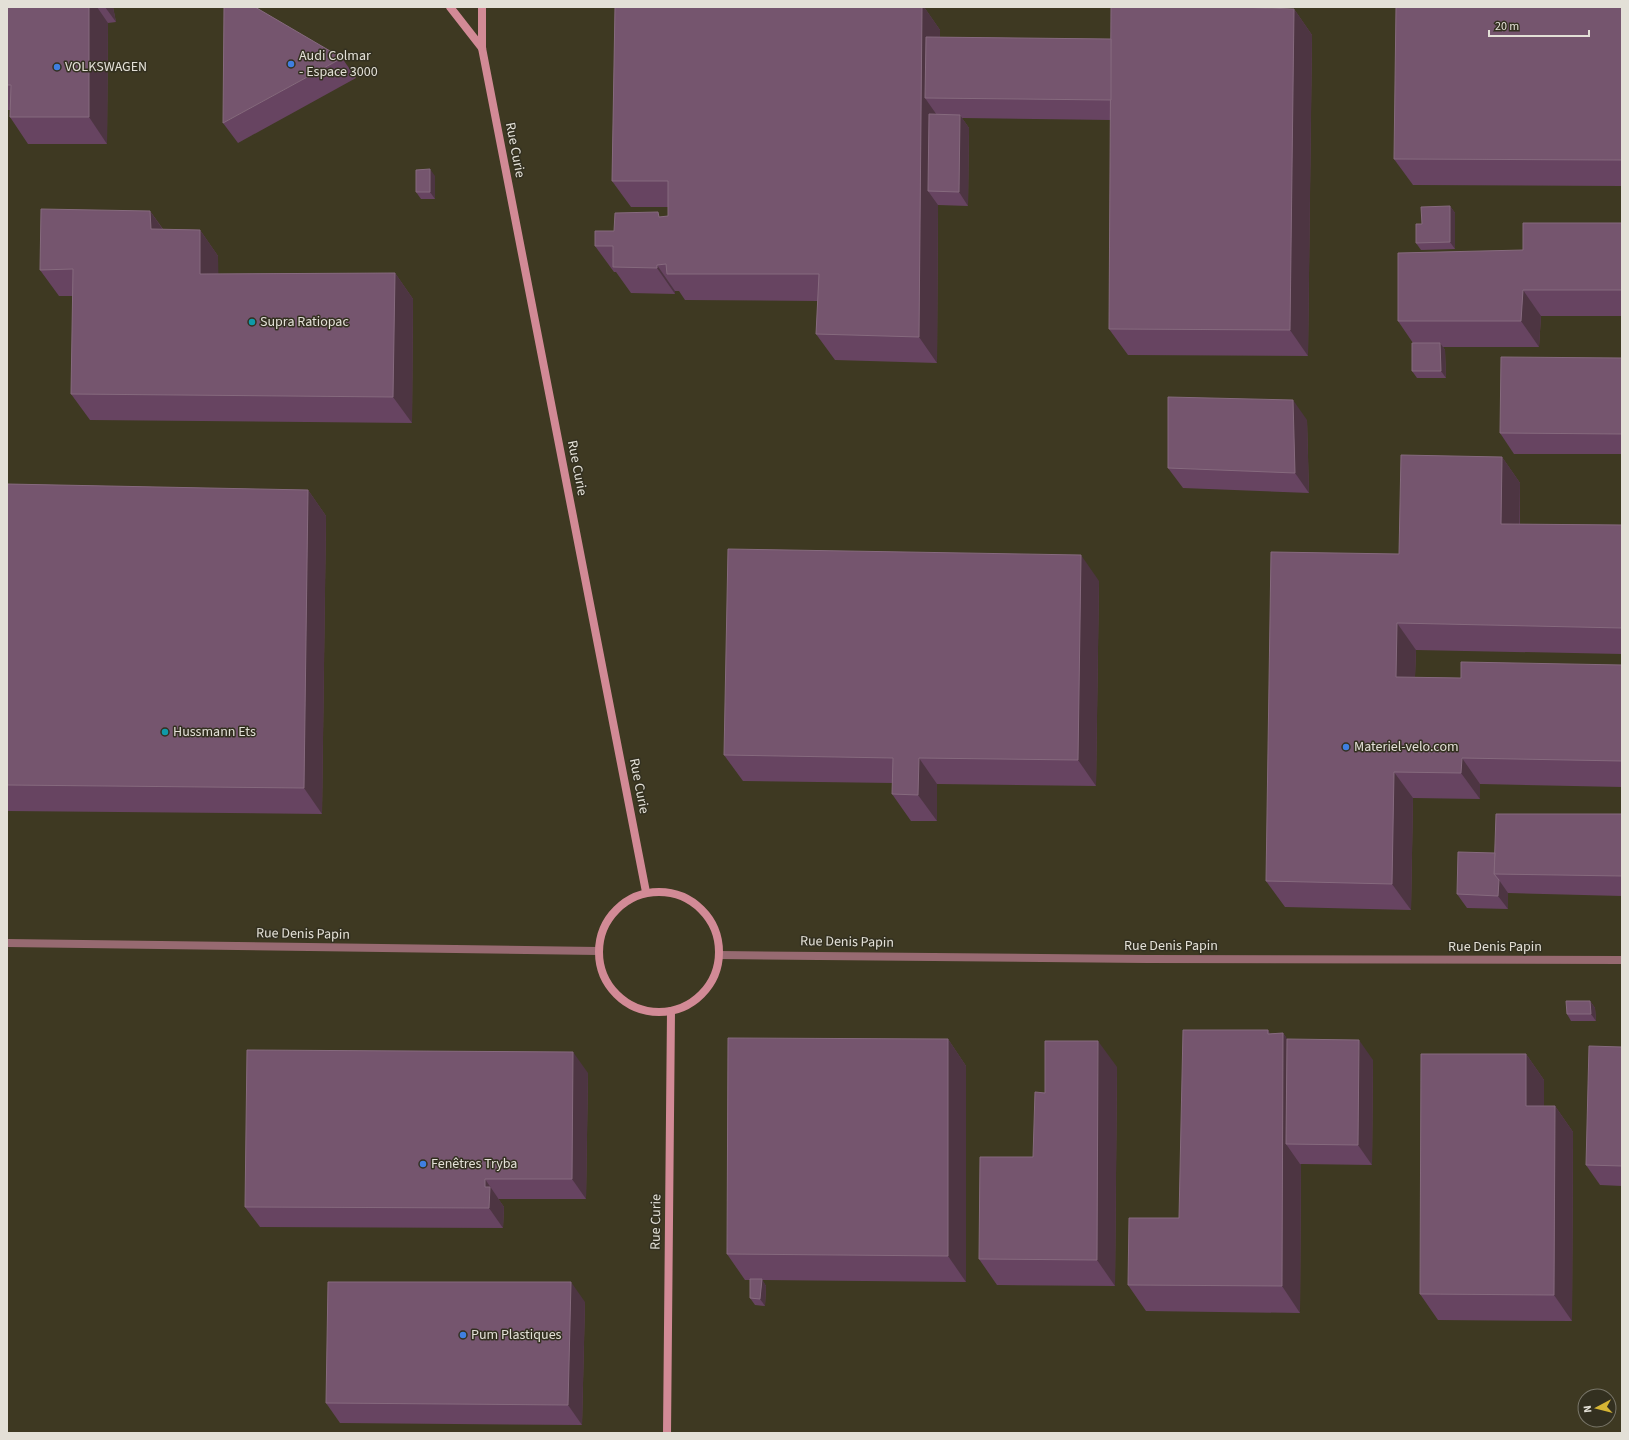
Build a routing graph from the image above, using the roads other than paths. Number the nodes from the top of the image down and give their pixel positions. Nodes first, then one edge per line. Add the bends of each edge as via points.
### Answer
1 (450, 7) edge
2 (482, 7) edge
3 (482, 48) junction
4 (646, 892) junction
5 (7, 943) edge
6 (598, 951) junction
7 (719, 955) junction
8 (1622, 960) edge
9 (672, 1011) junction
10 (667, 1433) edge

1 - 3 main road, Rue Curie
2 - 3 main road, Rue Curie
3 - 4 main road, Rue Curie
4 - 6 main road via 628,900 612,913 602,931
4 - 7 main road via 674,893 698,906 714,928
5 - 6 street, Rue Denis Papin
6 - 9 main road via 602,972 613,991 629,1005 650,1012
7 - 8 street, Rue Denis Papin
7 - 9 main road via 715,974 705,991 690,1004
9 - 10 main road, Rue Curie

